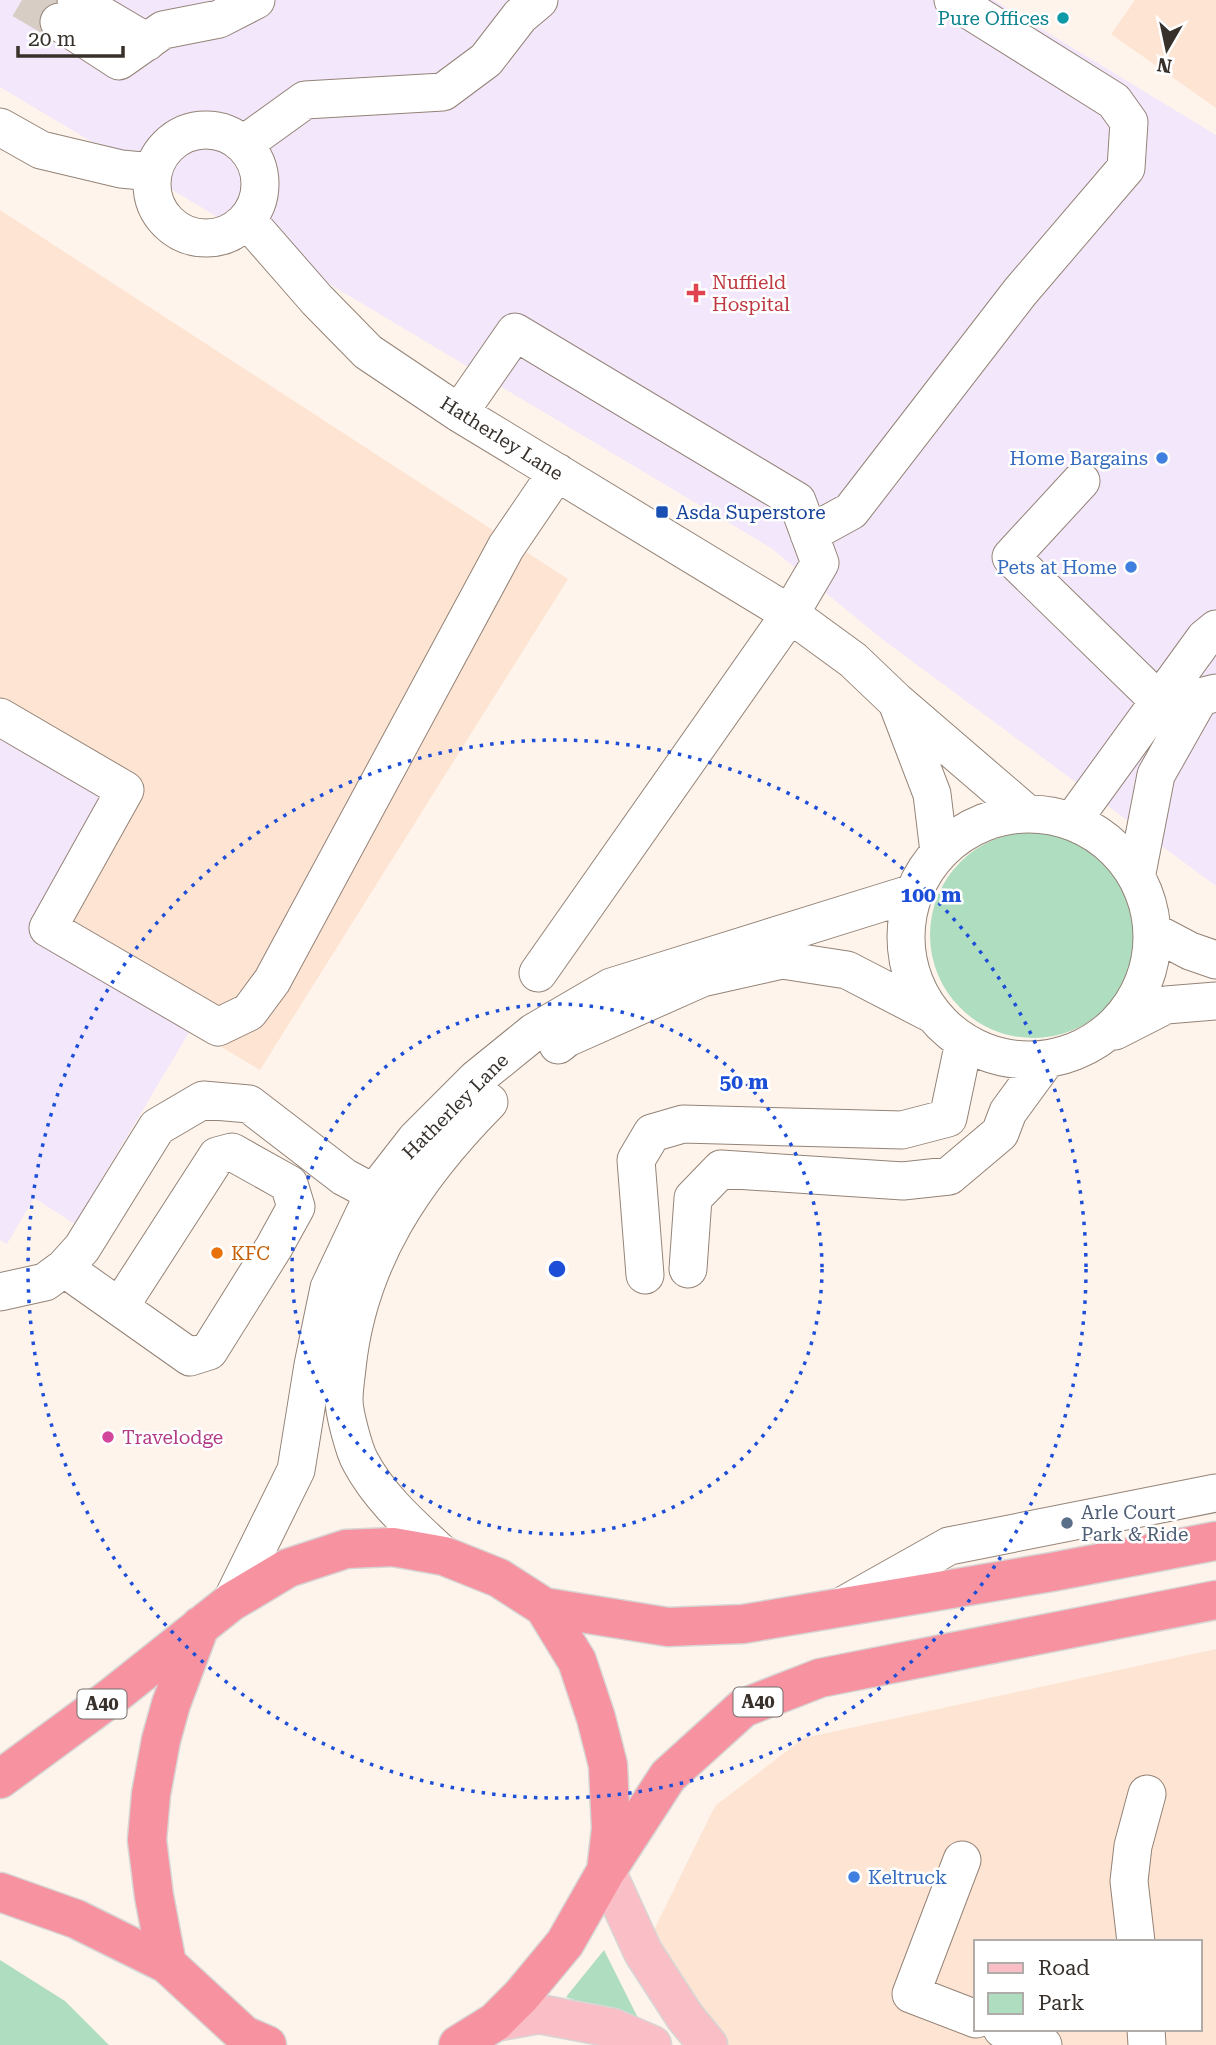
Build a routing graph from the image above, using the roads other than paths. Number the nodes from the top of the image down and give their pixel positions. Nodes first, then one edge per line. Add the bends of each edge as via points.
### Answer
1 (118, 0) edge
2 (256, 0) edge
3 (953, 0) edge
4 (522, 5) edge
5 (68, 11) tunnel mouth
6 (155, 36) junction
7 (0, 127) edge
8 (244, 144) junction
9 (153, 172) junction
10 (247, 220) junction
11 (459, 413) junction
12 (557, 472) junction
13 (1081, 481) dead end
14 (809, 534) junction
15 (790, 614) junction
16 (1216, 629) edge
17 (1208, 695) edge
18 (896, 701) junction
19 (1159, 701) junction
20 (0, 717) edge
21 (1025, 812) junction
22 (1073, 820) junction
23 (939, 852) junction
24 (1137, 873) junction
25 (913, 893) junction
26 (1154, 932) junction
27 (1216, 960) edge
28 (538, 973) dead end
29 (1216, 1001) edge
30 (934, 1015) junction
31 (1102, 1037) junction
32 (964, 1042) junction
33 (1046, 1060) junction
34 (374, 1193) junction
35 (64, 1268) junction
36 (688, 1269) dead end
37 (645, 1275) dead end
38 (0, 1292) edge
39 (122, 1307) junction
40 (1216, 1493) edge
41 (1216, 1541) edge
42 (444, 1556) junction
43 (1216, 1600) edge
44 (230, 1602) junction
45 (544, 1606) junction
46 (837, 1609) junction
47 (201, 1624) junction
48 (0, 1779) edge
49 (1146, 1794) dead end
50 (962, 1860) dead end
51 (606, 1871) junction
52 (0, 1892) edge
53 (1136, 1940) edge
54 (166, 1964) junction
55 (207, 2003) junction
56 (974, 2019) edge
57 (495, 2022) junction
58 (1007, 2031) edge
59 (234, 2045) edge
60 (267, 2045) edge
61 (458, 2045) edge
62 (652, 2045) edge
63 (708, 2045) edge
64 (1043, 2045) edge

1 - 6 street
2 - 6 street via 219,19
3 - 14 street via 1114,101 1129,122 1126,168 1020,292 851,511
4 - 8 street via 486,60 443,92 305,100
5 - 6 street via 119,61
7 - 9 street via 41,150
8 - 9 street via 228,133 190,132 160,154
8 - 10 street via 256,161 261,182 258,203
9 - 10 street via 157,207 181,233 216,238
10 - 11 street, Hatherley Lane via 368,352
11 - 12 street, Hatherley Lane
11 - 14 street via 515,331 797,501
12 - 15 street, Hatherley Lane
12 - 20 street via 506,547 272,981 249,1012 218,1027 48,928 125,790
13 - 19 street via 1011,557
14 - 15 street via 820,563
15 - 18 street, Hatherley Lane via 853,660
15 - 28 street
16 - 19 street
17 - 24 street via 1156,775
18 - 21 street, Hatherley Lane
18 - 23 street, Hatherley Lane via 932,794
19 - 22 street
21 - 22 street
21 - 23 street via 993,818 964,831
22 - 24 street via 1109,842
23 - 25 street
24 - 26 street via 1149,902
25 - 30 street via 906,925 907,957 916,988
25 - 34 street, Hatherley Lane via 611,987 534,1032 476,1079 416,1139
26 - 27 street
26 - 31 street via 1149,972 1137,997
29 - 31 street via 1166,1005
30 - 32 street
30 - 42 street, Hatherley Lane via 847,970 782,960 702,978 566,1038 500,1090 456,1135 400,1212 370,1270 351,1332 344,1402 359,1460 392,1507
31 - 33 street via 1076,1052
32 - 33 street via 1003,1058
32 - 37 street via 948,1118 902,1130 683,1124 652,1133 636,1160
33 - 36 street via 1008,1112 1000,1133 949,1176 903,1181 721,1169 693,1198
34 - 35 street via 344,1177 248,1104 203,1100 157,1127 82,1248
34 - 44 street, Hatherley Lane via 329,1288 296,1470
35 - 38 street via 45,1282
35 - 39 street
39 - 39 street via 217,1156 232,1152 289,1184 296,1207 209,1351 190,1357
40 - 46 street via 949,1546
41 - 46 highway
42 - 44 highway via 393,1547 346,1549 288,1568
42 - 45 highway via 499,1578
43 - 51 highway, A40 via 820,1678 743,1708 668,1776
44 - 47 highway
45 - 46 highway via 668,1627 743,1624
45 - 51 highway via 577,1661 608,1765 611,1829
47 - 48 highway, A40
47 - 54 highway via 171,1704 151,1794 147,1840
49 - 53 street via 1129,1881
50 - 56 street via 911,1994
51 - 57 highway via 565,1943
51 - 63 main road via 643,1952
52 - 54 highway via 76,1919
54 - 55 highway
55 - 59 street
55 - 60 highway via 244,2035
57 - 61 highway
57 - 62 main road via 539,2014 613,2028
58 - 64 street

